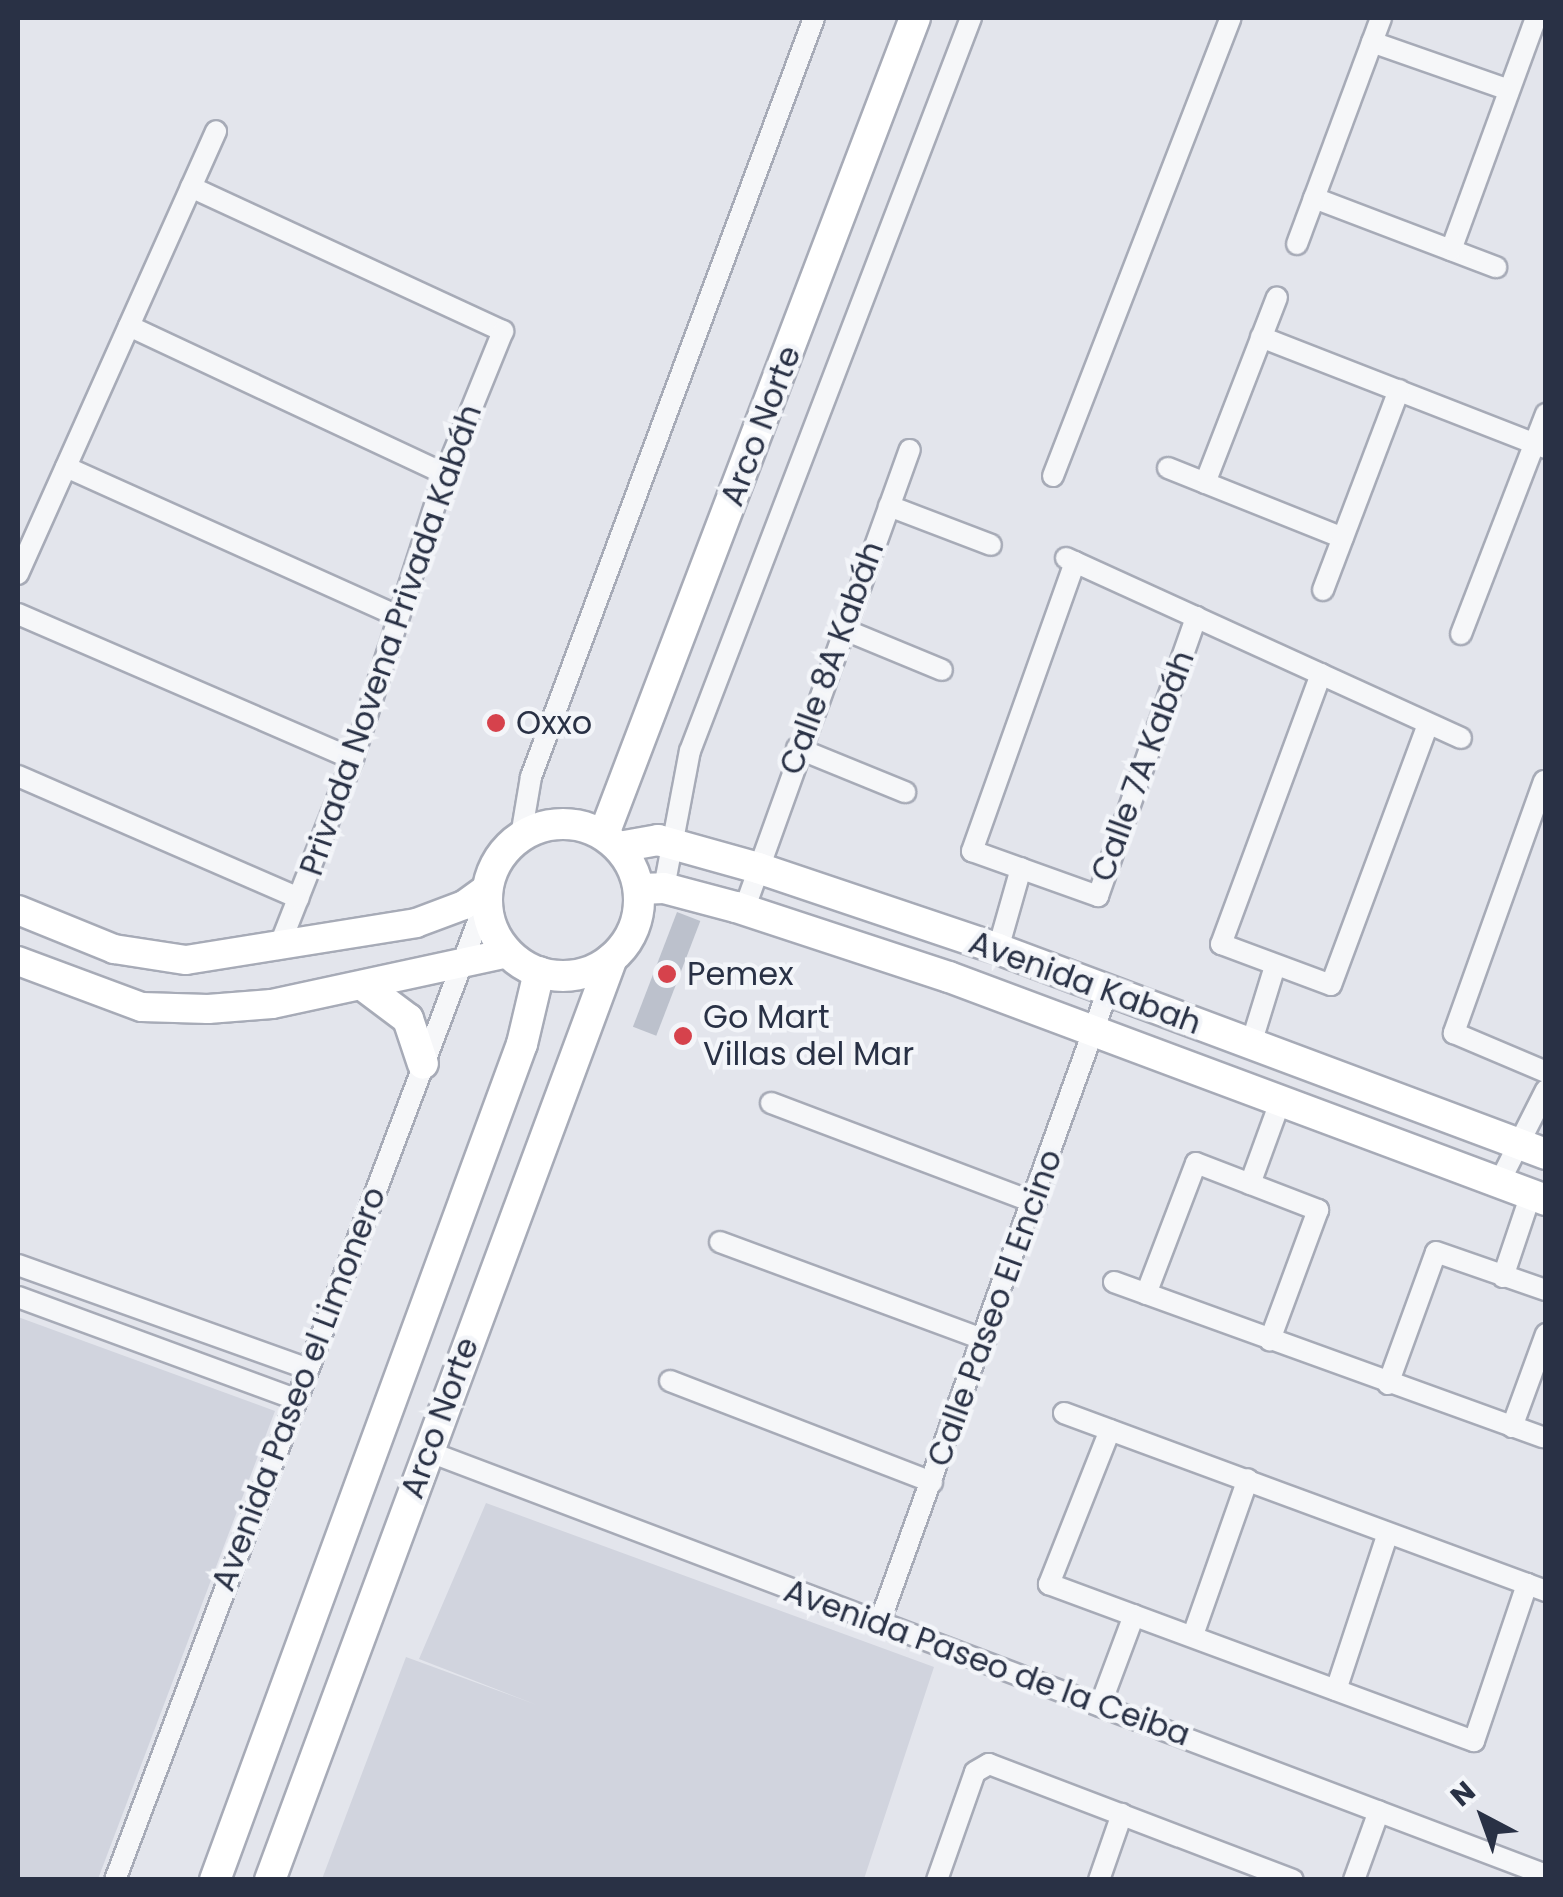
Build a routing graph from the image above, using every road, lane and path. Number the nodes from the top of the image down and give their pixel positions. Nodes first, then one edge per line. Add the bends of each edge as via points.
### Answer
1 (814, 18) edge
2 (916, 18) edge
3 (971, 18) edge
4 (1231, 18) edge
5 (1381, 18) edge
6 (1536, 18) edge
7 (1372, 42) junction
8 (1509, 90) junction
9 (216, 131) dead end
10 (191, 187) junction
11 (1314, 198) junction
12 (1297, 244) dead end
13 (1450, 250) junction
14 (1496, 267) dead end
15 (1277, 297) dead end
16 (129, 326) junction
17 (1262, 337) junction
18 (1399, 390) junction
19 (1546, 414) edge
20 (1540, 446) edge
21 (910, 450) dead end
22 (66, 467) junction
23 (1168, 468) dead end
24 (445, 474) junction
25 (1053, 476) dead end
26 (1205, 482) junction
27 (889, 506) junction
28 (1342, 538) junction
29 (991, 544) dead end
30 (18, 574) edge
31 (1322, 590) dead end
32 (18, 614) edge
33 (396, 615) junction
34 (1196, 617) junction
35 (842, 629) junction
36 (1461, 634) dead end
37 (942, 670) dead end
38 (1321, 674) junction
39 (1428, 724) junction
40 (1462, 738) dead end
41 (797, 748) junction
42 (353, 759) junction
43 (1544, 773) edge
44 (18, 776) edge
45 (1545, 781) edge
46 (905, 792) dead end
47 (521, 836) junction
48 (611, 841) junction
49 (672, 842) junction
50 (758, 868) junction
51 (1021, 868) junction
52 (651, 889) junction
53 (487, 894) junction
54 (300, 898) junction
55 (18, 910) edge
56 (744, 910) junction
57 (278, 949) junction
58 (998, 949) junction
59 (507, 953) junction
60 (612, 958) junction
61 (18, 961) edge
62 (462, 963) junction
63 (1275, 966) junction
64 (538, 972) junction
65 (364, 986) junction
66 (1108, 990) junction
67 (1090, 1033) junction
68 (1252, 1044) junction
69 (423, 1064) junction
70 (1546, 1072) edge
71 (1546, 1090) edge
72 (1280, 1102) junction
73 (772, 1103) dead end
74 (1531, 1149) edge
75 (1500, 1181) junction
76 (1250, 1184) junction
77 (1538, 1197) edge
78 (1036, 1203) junction
79 (720, 1242) dead end
80 (18, 1265) edge
81 (1503, 1277) junction
82 (1114, 1282) dead end
83 (1546, 1290) edge
84 (1146, 1294) junction
85 (18, 1298) edge
86 (1546, 1334) edge
87 (985, 1340) junction
88 (1270, 1340) junction
89 (306, 1368) junction
90 (670, 1381) dead end
91 (1388, 1384) junction
92 (294, 1399) junction
93 (1064, 1413) dead end
94 (1512, 1426) junction
95 (1110, 1430) junction
96 (1543, 1437) dead end
97 (428, 1452) junction
98 (1248, 1479) junction
99 (932, 1482) junction
100 (1388, 1533) junction
101 (1536, 1588) edge
102 (1134, 1615) junction
103 (879, 1624) junction
104 (1193, 1635) junction
105 (1336, 1690) junction
106 (1100, 1706) junction
107 (1379, 1811) junction
108 (1122, 1814) junction
109 (1255, 1873) edge
110 (1546, 1875) edge
111 (116, 1880) edge
112 (215, 1880) edge
113 (270, 1880) edge
114 (938, 1880) edge
115 (1099, 1880) edge
116 (1293, 1880) edge
117 (1354, 1880) edge

1 - 47 street via 535,766
2 - 48 main road, Arco Norte
3 - 49 street via 690,751
4 - 25 street
5 - 7 street
6 - 8 street
7 - 8 street
7 - 11 street
8 - 13 street
9 - 10 street
10 - 16 street
10 - 24 street, Privada Novena Privada Kabáh via 503,331
11 - 12 street
11 - 13 street
13 - 14 street
15 - 17 street
16 - 22 street
16 - 24 street
17 - 18 street
17 - 26 street
18 - 20 street
18 - 28 street
19 - 20 street
20 - 36 street
21 - 27 street, Calle 8A Kabáh
22 - 30 street
22 - 33 street
23 - 26 street
24 - 33 street, Privada Novena Privada Kabáh
26 - 28 street
27 - 29 street
27 - 35 street, Calle 8A Kabáh
28 - 31 street
32 - 42 street
33 - 42 street, Privada Novena Privada Kabáh
34 - 38 street, Calle 7A Kabáh
34 - 51 street, Calle 7A Kabáh via 1098,896
34 - 51 street, Calle 7A Kabáh via 1070,560 972,850
35 - 37 street
35 - 41 street, Calle 8A Kabáh
38 - 39 street, Calle 7A Kabáh
38 - 63 street via 1221,944
39 - 40 street, Calle 7A Kabáh
39 - 63 street via 1336,976 1321,985
41 - 46 street
41 - 50 street, Calle 8A Kabáh
42 - 54 street, Privada Novena Privada Kabáh
43 - 45 street
44 - 54 street
45 - 70 street via 1454,1033
47 - 48 main road via 562,823
47 - 53 main road via 499,858
48 - 49 main road, Avenida Kabah
48 - 52 main road
49 - 50 main road, Avenida Kabah
49 - 52 street
50 - 56 street, Calle 8A Kabáh
50 - 58 main road, Avenida Kabah
51 - 58 street
52 - 56 main road, Avenida Kabah
52 - 60 main road
53 - 57 main road via 416,923
53 - 59 main road via 496,938
53 - 62 street, Avenida Paseo el Limonero
54 - 57 street, Privada Novena Privada Kabáh
55 - 57 main road via 76,937 146,956 186,960
56 - 67 main road, Avenida Kabah via 948,977
58 - 66 main road, Avenida Kabah
59 - 62 main road
59 - 64 main road
60 - 64 main road via 569,976
60 - 97 main road, Arco Norte
61 - 65 main road via 153,1008 272,1004
62 - 65 main road
62 - 69 street, Avenida Paseo el Limonero
63 - 68 street
64 - 112 main road, Arco Norte via 522,1044
65 - 69 main road via 408,1018
66 - 67 street, Calle Paseo El Encino
66 - 68 main road, Avenida Kabah
67 - 72 main road, Avenida Kabah
67 - 78 street, Calle Paseo El Encino
68 - 74 main road, Avenida Kabah
69 - 89 street, Avenida Paseo el Limonero
71 - 74 street
72 - 75 main road, Avenida Kabah
72 - 76 street
73 - 78 street
74 - 75 street
75 - 77 main road, Avenida Kabah
76 - 84 street via 1196,1163
76 - 88 street via 1318,1210
77 - 81 street
78 - 87 street, Calle Paseo El Encino
79 - 87 street
80 - 89 street
81 - 83 street
81 - 91 street via 1436,1252
82 - 84 street
84 - 88 street
85 - 92 street
86 - 94 street
87 - 99 street, Calle Paseo El Encino
88 - 91 street
89 - 92 street, Avenida Paseo el Limonero
90 - 99 street
91 - 94 street
92 - 111 street, Avenida Paseo el Limonero
93 - 95 street
94 - 96 street
95 - 98 street
95 - 102 street via 1049,1584
97 - 103 street, Avenida Paseo de la Ceiba
97 - 113 main road, Arco Norte
98 - 100 street
98 - 104 street
99 - 103 street, Calle Paseo El Encino
100 - 101 street
100 - 105 street
101 - 105 street via 1474,1741
102 - 104 street
102 - 106 street
103 - 106 street, Avenida Paseo de la Ceiba
104 - 105 street
106 - 107 street, Avenida Paseo de la Ceiba
107 - 110 street, Avenida Paseo de la Ceiba
107 - 117 street
108 - 109 street
108 - 114 street via 989,1764 974,1772
108 - 115 street
109 - 116 street

